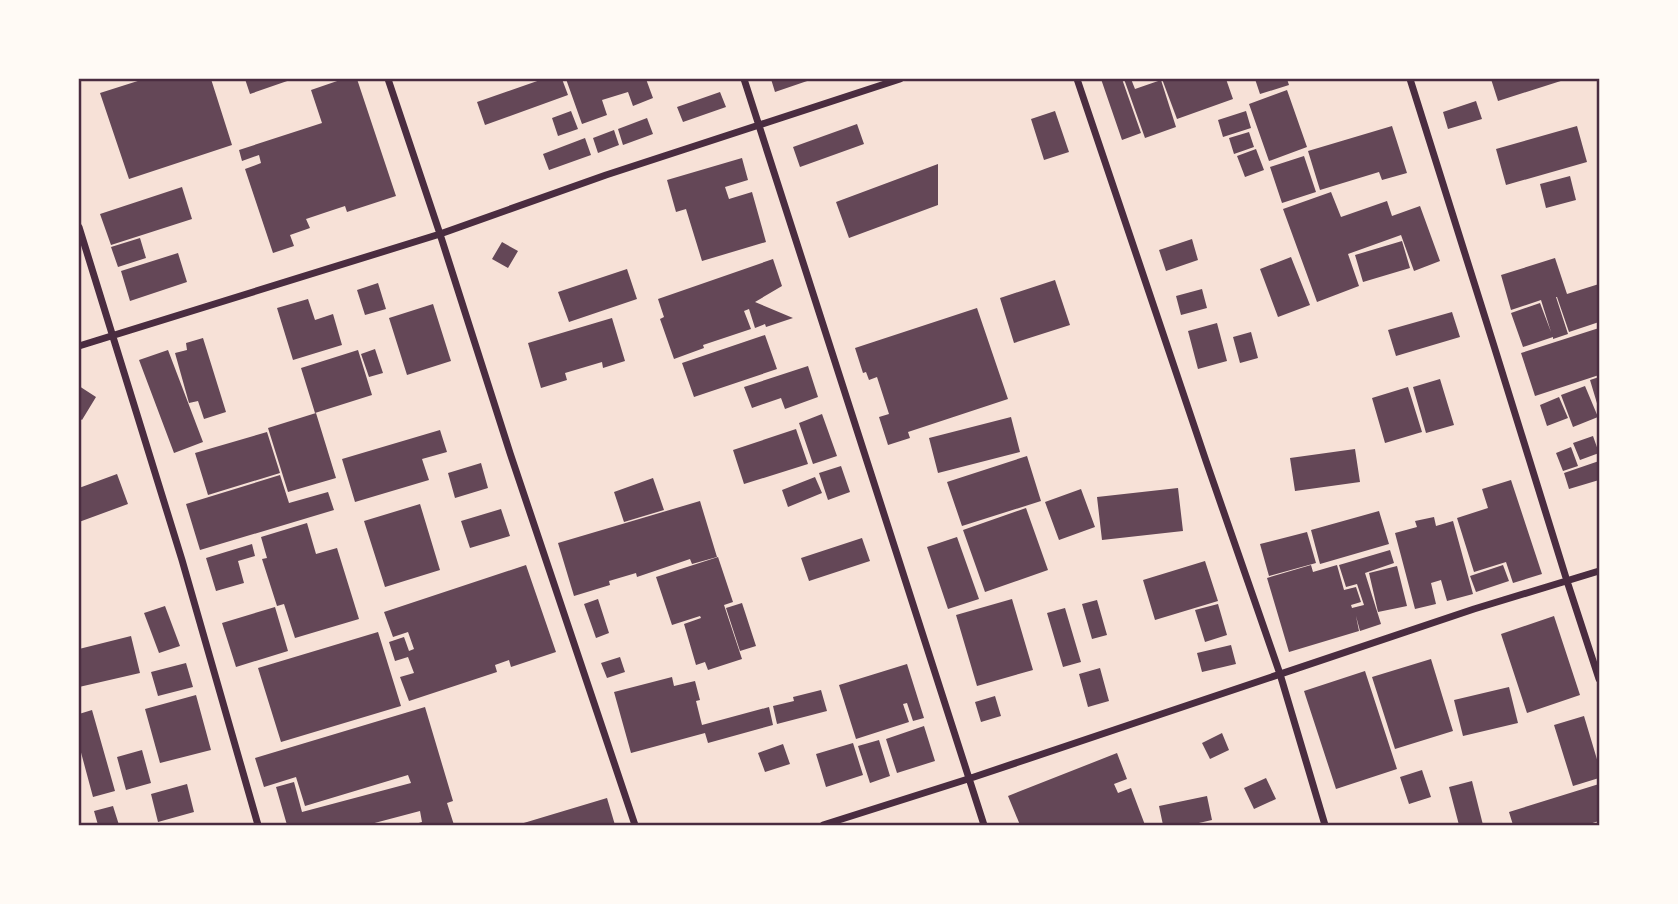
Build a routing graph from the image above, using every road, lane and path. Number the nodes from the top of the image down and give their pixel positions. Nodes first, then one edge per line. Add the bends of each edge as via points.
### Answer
1 (388, 79) edge
2 (744, 79) edge
3 (900, 79) edge
4 (1077, 79) edge
5 (1410, 79) edge
6 (760, 125) junction
7 (79, 227) edge
8 (440, 234) junction
9 (113, 336) junction
10 (79, 346) edge
11 (1599, 571) edge
12 (1567, 582) junction
13 (1280, 674) junction
14 (1599, 679) edge
15 (968, 779) junction
16 (258, 825) edge
17 (635, 825) edge
18 (823, 825) edge
19 (984, 825) edge
20 (1325, 825) edge

1 - 8 street
2 - 6 street
3 - 6 street
4 - 13 street
5 - 12 street
6 - 8 street
6 - 15 street
7 - 9 street
8 - 9 street
8 - 17 street
9 - 10 street
9 - 16 street
11 - 12 street
12 - 13 street
12 - 14 street
13 - 15 street
13 - 20 street
15 - 18 street
15 - 19 street

